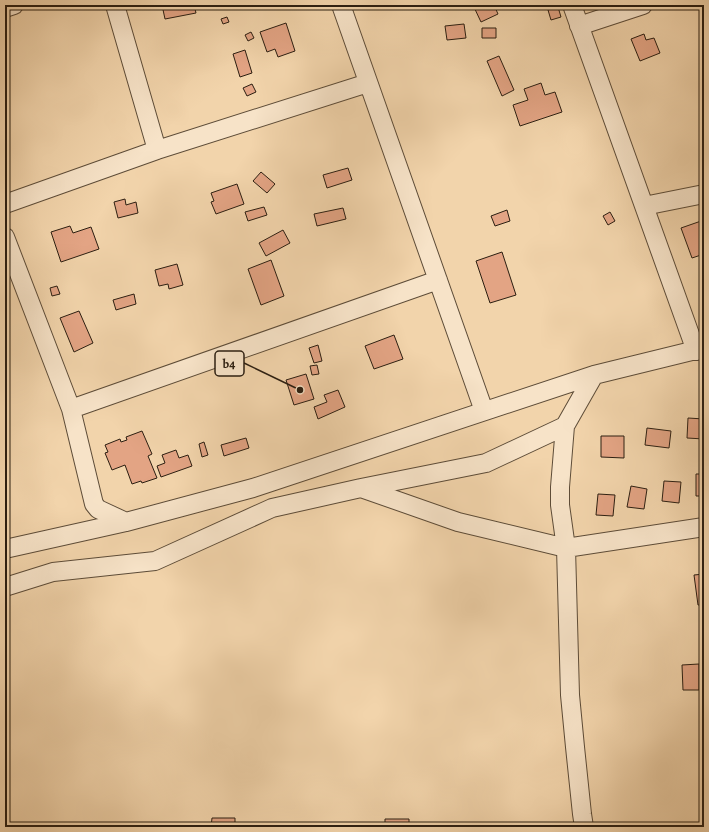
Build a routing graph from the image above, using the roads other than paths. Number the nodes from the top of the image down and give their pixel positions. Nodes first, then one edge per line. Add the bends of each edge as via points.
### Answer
1 (14, 5) edge
2 (115, 5) edge
3 (341, 5) edge
4 (572, 5) edge
5 (643, 5) edge
6 (5, 8) edge
7 (579, 26) junction
8 (368, 84) junction
9 (158, 150) junction
10 (704, 194) edge
11 (5, 204) edge
12 (644, 206) junction
13 (5, 237) edge
14 (438, 280) junction
15 (700, 350) edge
16 (594, 375) junction
17 (71, 409) junction
18 (484, 411) junction
19 (565, 426) junction
20 (361, 488) junction
21 (126, 522) junction
22 (704, 527) edge
23 (566, 548) junction
24 (5, 549) edge
25 (5, 587) edge
26 (584, 827) edge

1 - 6 street
2 - 9 street
3 - 8 street
4 - 7 street
5 - 7 street
7 - 12 street
8 - 9 street
8 - 14 street
9 - 11 street
10 - 12 street
12 - 15 street
13 - 17 street
14 - 17 street
14 - 18 street
15 - 16 street
16 - 18 street
16 - 19 street
17 - 21 street via 94,504 98,510
18 - 21 street via 253,488
19 - 20 street via 486,463
19 - 23 street via 560,504
20 - 23 street via 458,522
20 - 25 street via 272,508 155,561 53,572
21 - 24 street
22 - 23 street
23 - 26 street via 570,695

